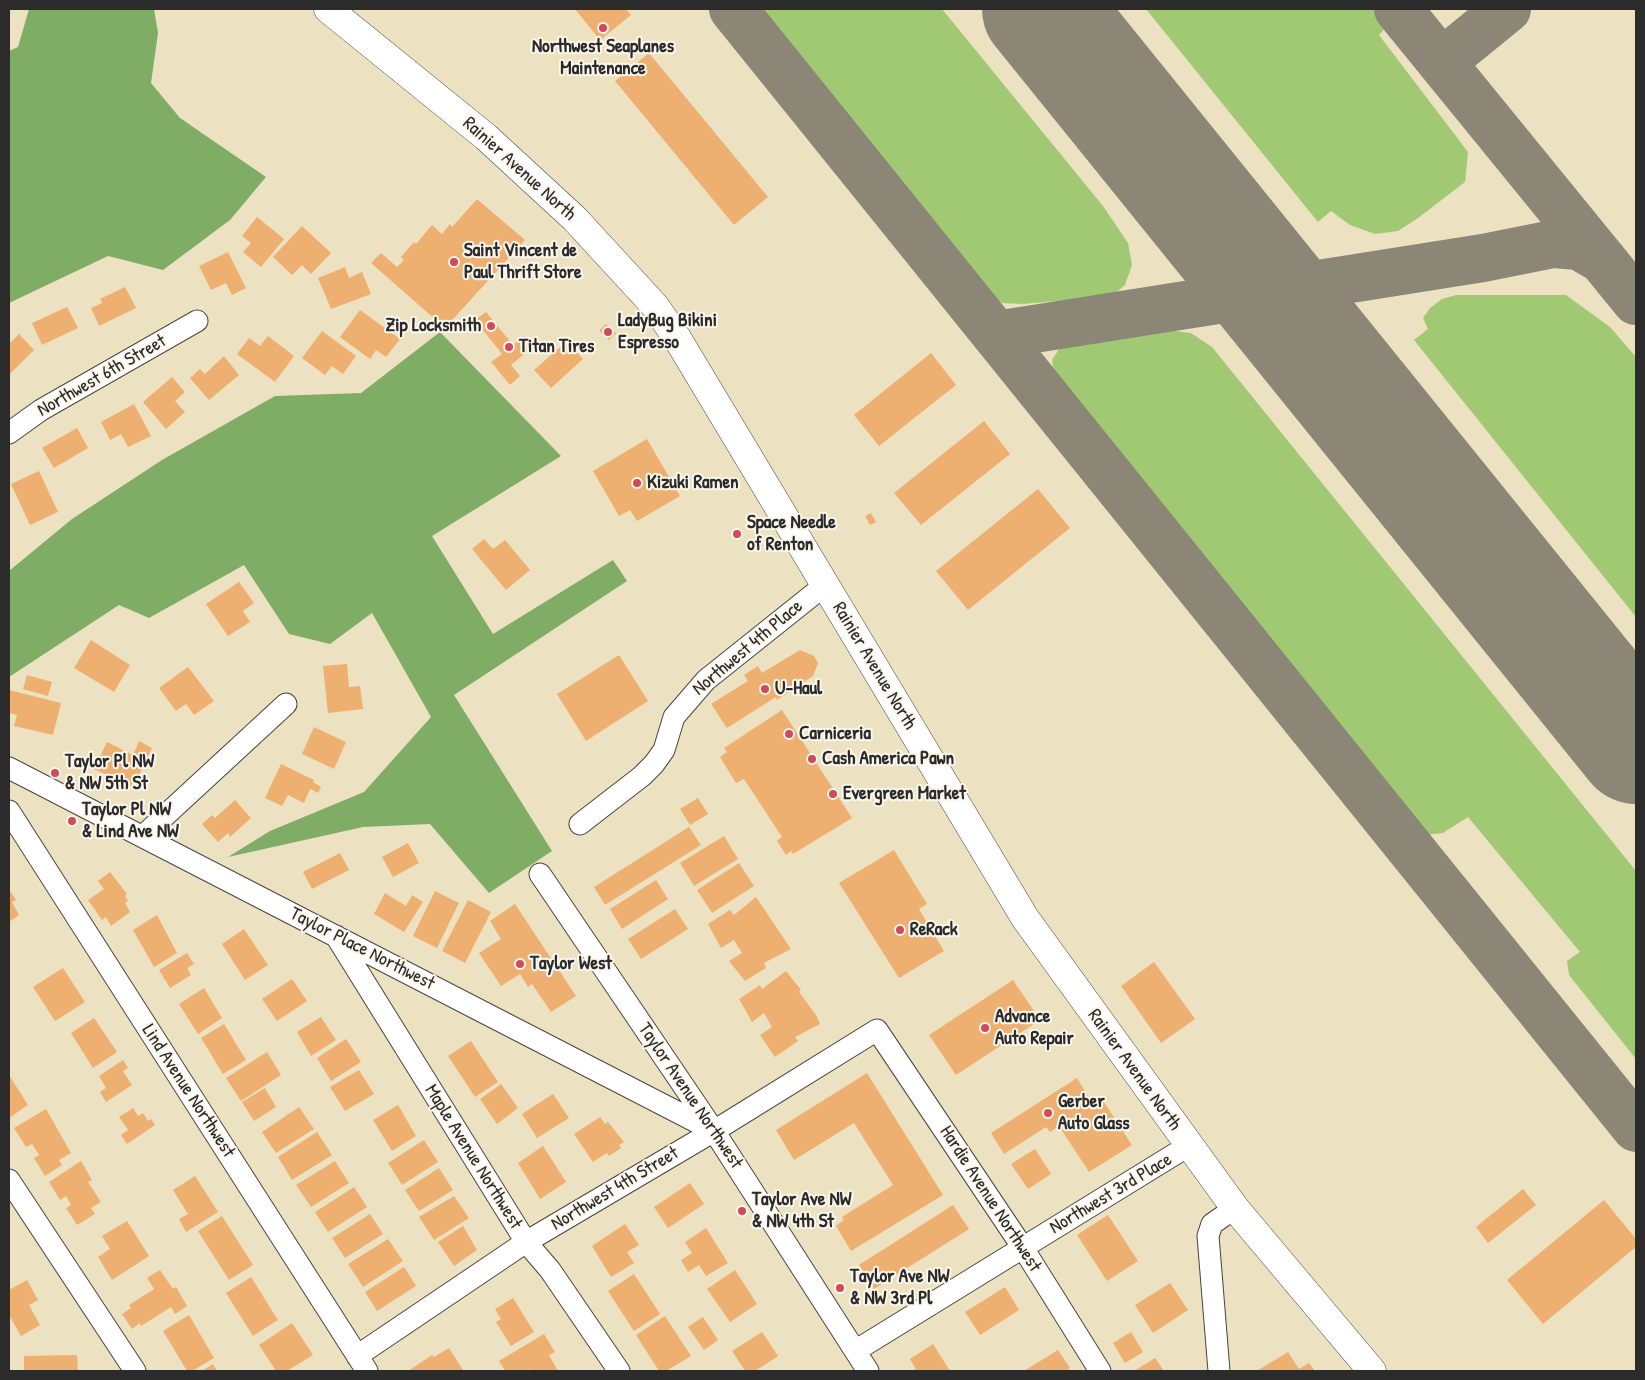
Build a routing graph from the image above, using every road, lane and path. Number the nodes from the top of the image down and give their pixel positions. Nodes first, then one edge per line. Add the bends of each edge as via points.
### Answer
1 (328, 9) edge
2 (197, 321) dead end
3 (9, 433) edge
4 (825, 585) junction
5 (286, 704) dead end
6 (9, 768) edge
7 (9, 811) edge
8 (580, 824) dead end
9 (143, 836) junction
10 (540, 874) dead end
11 (336, 936) junction
12 (878, 1030) joint
13 (714, 1130) junction
14 (1188, 1146) junction
15 (9, 1180) edge
16 (1235, 1208) junction
17 (526, 1242) junction
18 (1023, 1248) junction
19 (855, 1351) junction
20 (362, 1364) edge
21 (136, 1371) edge
22 (619, 1371) edge
23 (868, 1371) edge
24 (1100, 1371) edge
25 (1219, 1371) edge
26 (1372, 1371) edge

1 - 4 main road, Rainier Avenue North via 486,137 575,220 633,281 677,338
2 - 3 street, Northwest 6th Street via 41,410
4 - 8 street, Northwest 4th Place via 706,680 674,717 664,750 654,764
4 - 14 main road, Rainier Avenue North via 1025,918
5 - 9 street
6 - 9 street, Taylor Place Northwest
7 - 20 street, Lind Avenue Northwest
9 - 11 street, Taylor Place Northwest
10 - 13 street, Taylor Avenue Northwest
11 - 13 street, Taylor Place Northwest
11 - 17 street, Maple Avenue Northwest
12 - 13 street, Northwest 4th Street
12 - 18 street, Hardie Avenue Northwest
13 - 17 street, Northwest 4th Street
13 - 19 street, Taylor Avenue Northwest
14 - 16 main road, Rainier Avenue North
14 - 18 street, Northwest 3rd Place
15 - 21 street
16 - 25 street via 1212,1224 1208,1236
16 - 26 main road, Rainier Avenue North
17 - 20 street, Northwest 4th Street
17 - 22 street, Maple Avenue Northwest via 550,1270
18 - 19 street, Northwest 3rd Place
18 - 24 street, Hardie Avenue Northwest
19 - 23 street, Taylor Avenue Northwest

